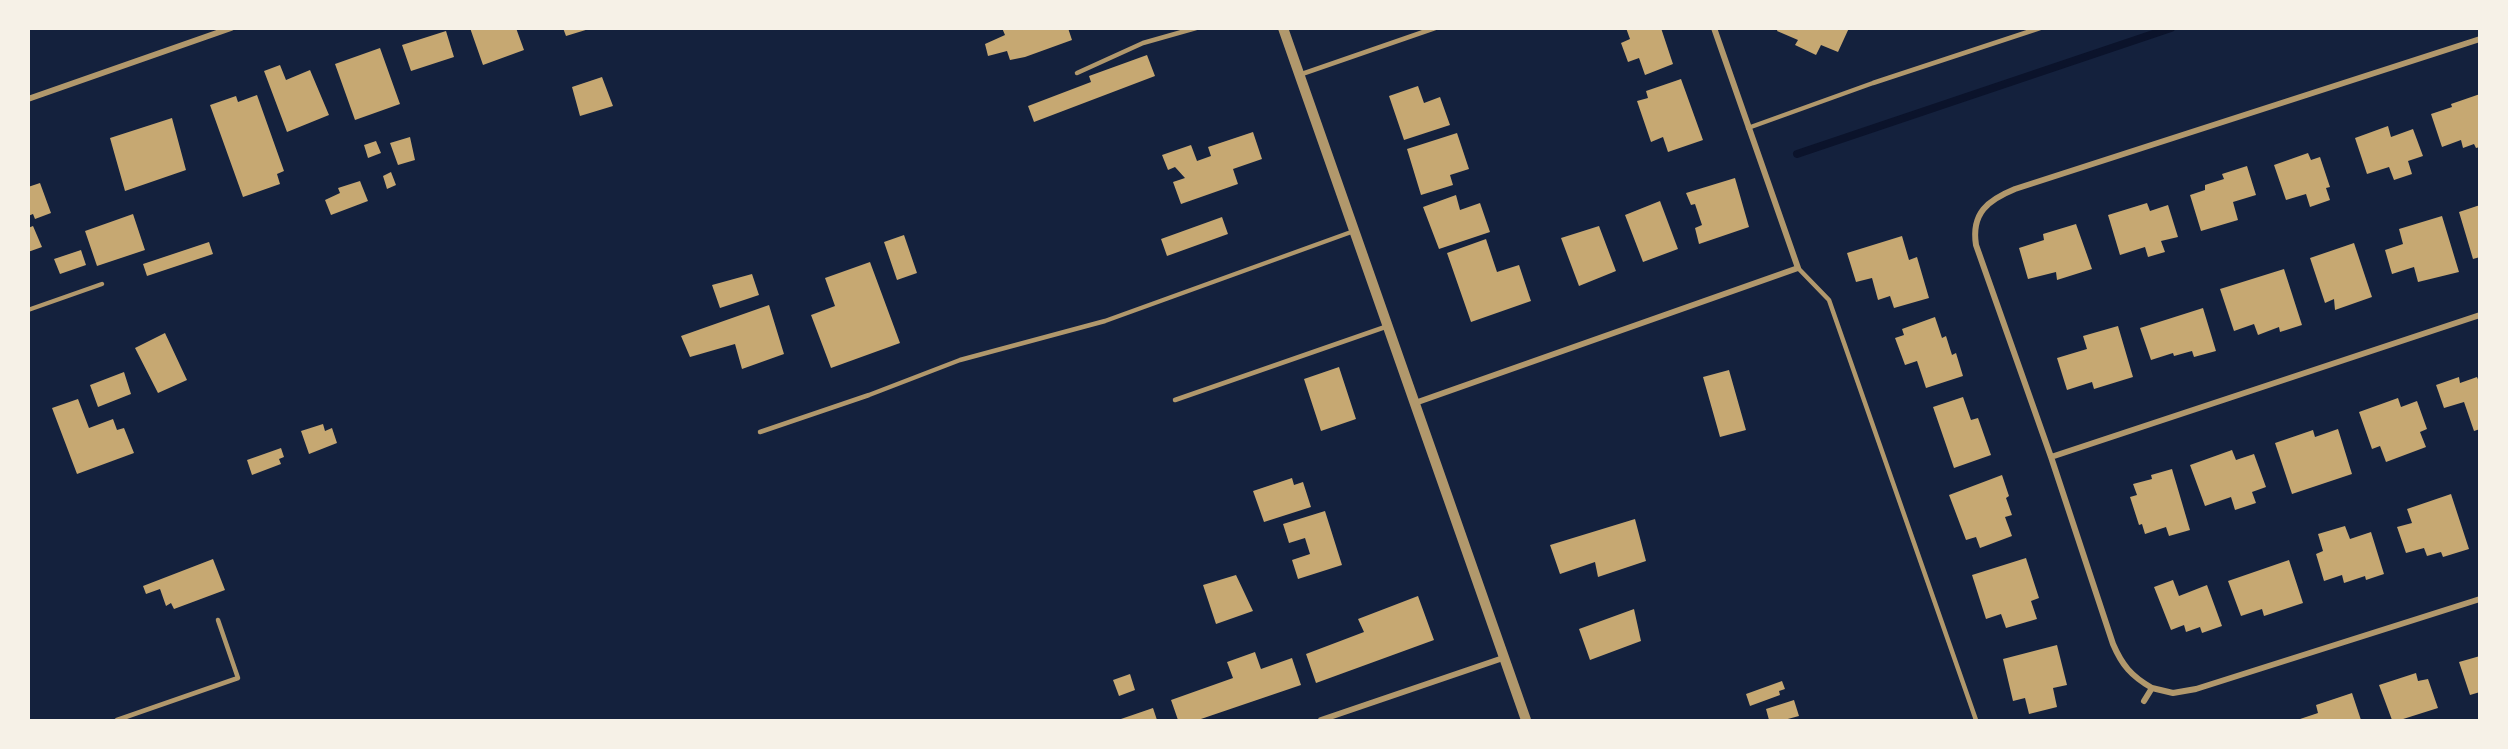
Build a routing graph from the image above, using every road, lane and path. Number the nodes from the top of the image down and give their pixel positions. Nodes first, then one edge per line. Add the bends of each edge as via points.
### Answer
1 (231, 28) edge
2 (1196, 28) edge
3 (1283, 28) edge
4 (1435, 28) edge
5 (1714, 28) edge
6 (2040, 28) edge
7 (2480, 39) edge
8 (1077, 73) dead end
9 (1299, 75) junction
10 (28, 99) edge
11 (1749, 128) junction
12 (1354, 231) junction
13 (1798, 268) junction
14 (102, 284) dead end
15 (28, 310) edge
16 (2480, 315) edge
17 (1388, 326) junction
18 (1175, 400) dead end
19 (1415, 403) junction
20 (760, 432) dead end
21 (2051, 457) junction
22 (2480, 599) edge
23 (218, 620) dead end
24 (1503, 658) junction
25 (2152, 688) junction
26 (2144, 701) dead end
27 (117, 720) edge
28 (1321, 720) edge
29 (1526, 720) edge
30 (1976, 720) edge

1 - 10 street
2 - 8 lane via 1143,43
3 - 9 street
4 - 9 lane
5 - 11 street
6 - 11 lane
7 - 21 street via 2015,189 1999,196 1982,211 1974,230 1976,245
9 - 12 street
11 - 13 street
12 - 17 street
12 - 20 lane via 1105,321 960,360
13 - 19 street
13 - 30 lane via 1829,300
14 - 15 lane
16 - 21 street
17 - 18 lane
17 - 19 street
19 - 24 street
21 - 25 street via 2112,644 2130,674
22 - 25 street via 2196,689 2173,693
23 - 27 lane via 238,678
24 - 28 street
24 - 29 street
25 - 26 street

